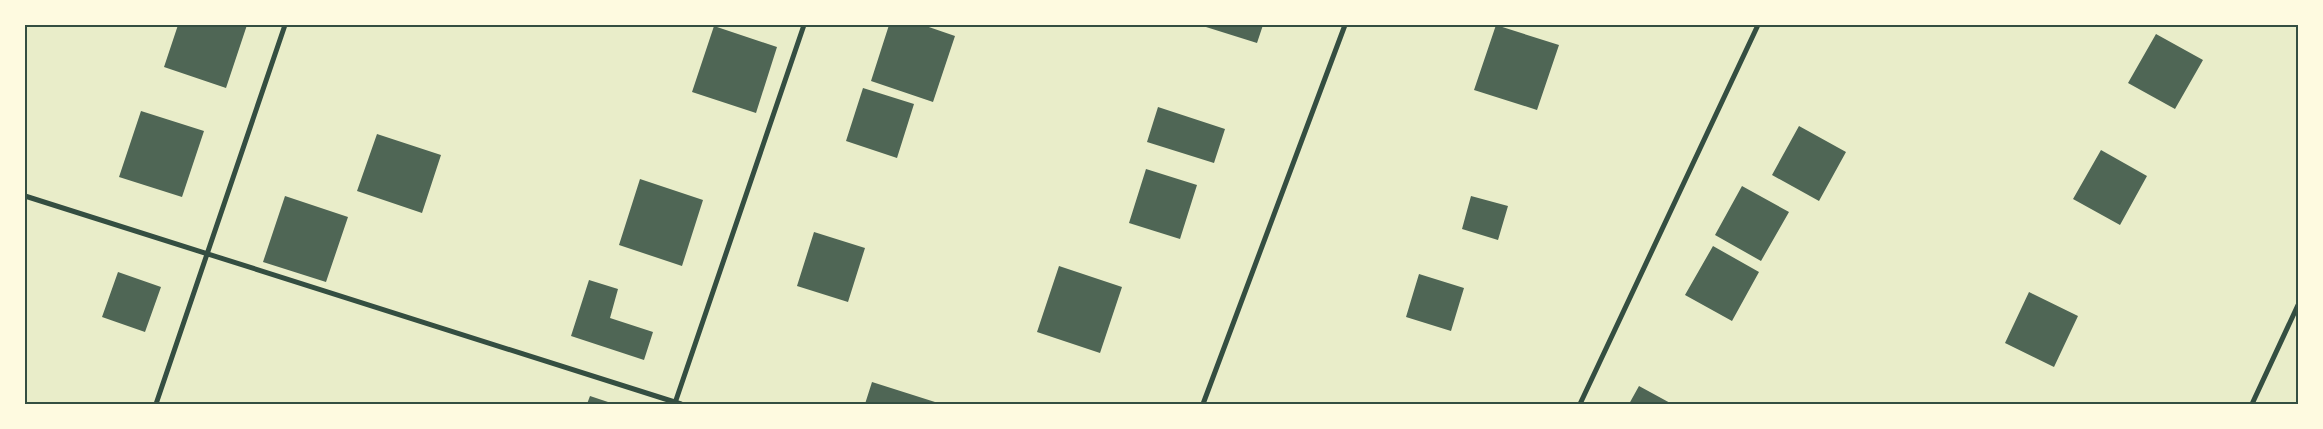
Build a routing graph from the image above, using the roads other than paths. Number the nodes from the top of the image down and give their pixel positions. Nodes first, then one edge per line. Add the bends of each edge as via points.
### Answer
1 (285, 25) edge
2 (804, 25) edge
3 (1345, 25) edge
4 (1758, 25) edge
5 (25, 196) edge
6 (206, 253) junction
7 (2298, 305) edge
8 (677, 403) edge
9 (156, 404) edge
10 (1202, 404) edge
11 (1580, 404) edge
12 (2252, 404) edge

1 - 6 street
2 - 8 street
3 - 10 street
4 - 11 street
5 - 6 street
6 - 8 street
6 - 9 street
7 - 12 street

